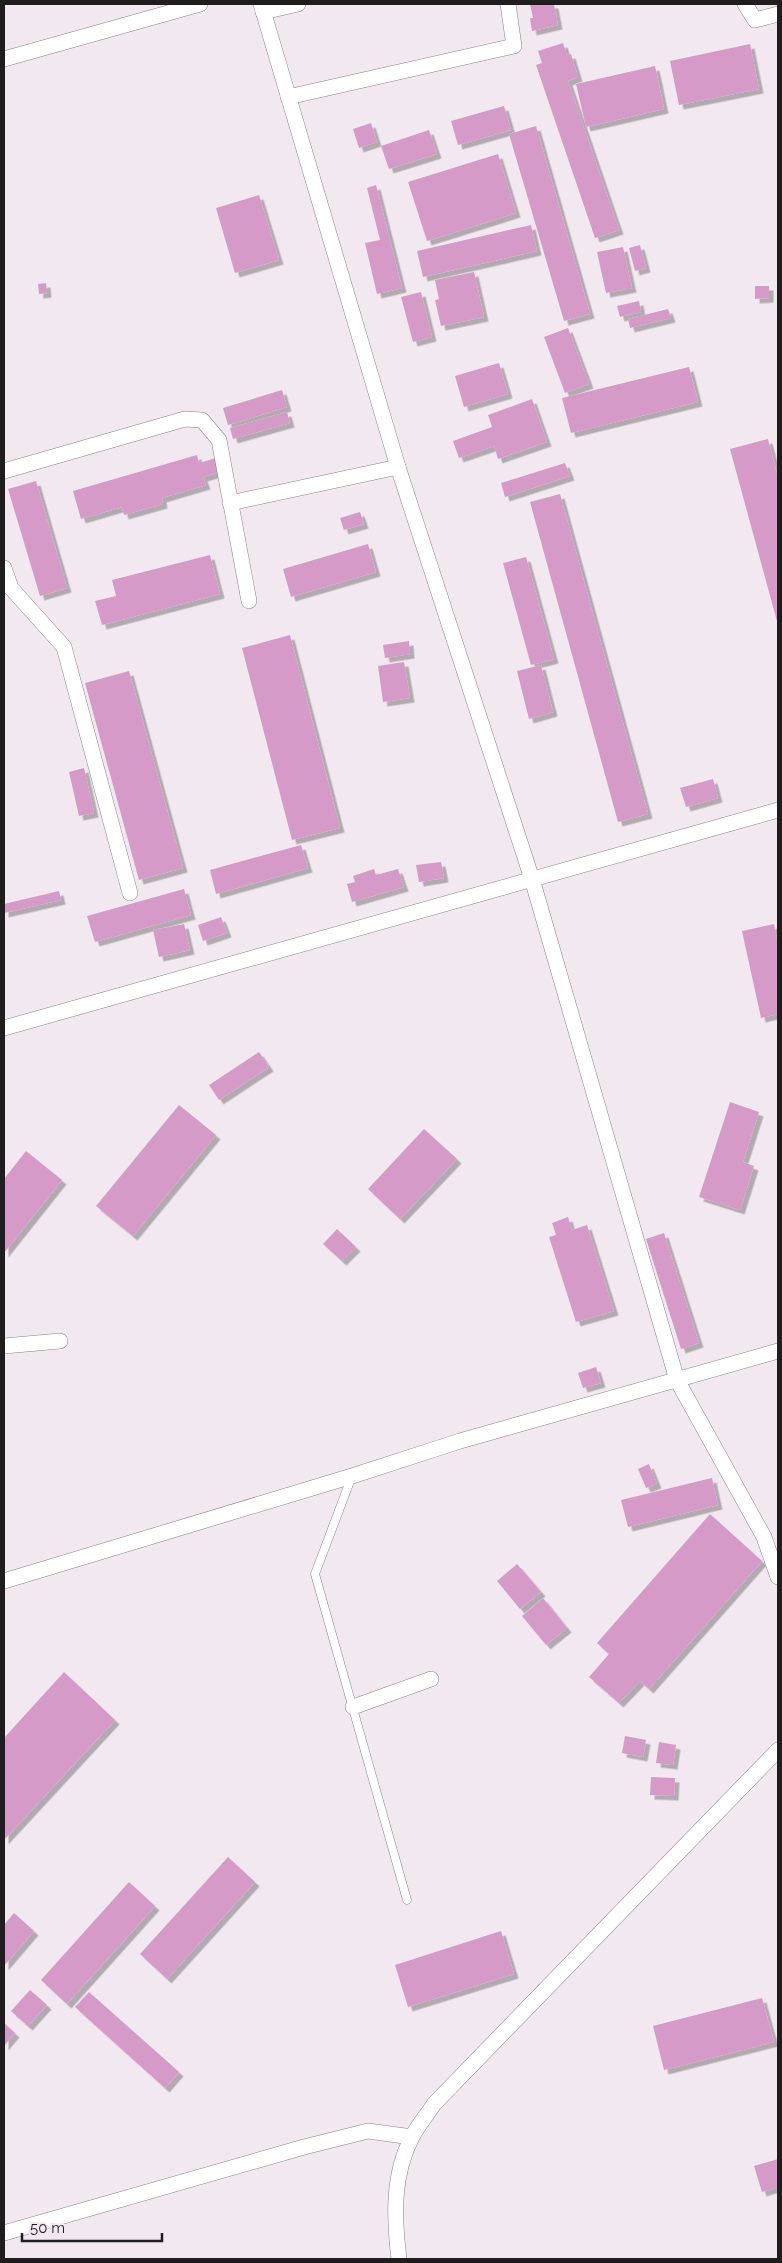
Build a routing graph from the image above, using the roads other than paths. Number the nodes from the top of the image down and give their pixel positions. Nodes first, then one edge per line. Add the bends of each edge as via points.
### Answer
1 (200, 4) edge
2 (298, 4) edge
3 (508, 4) edge
4 (745, 4) edge
5 (262, 8) edge
6 (778, 14) edge
7 (4, 59) edge
8 (288, 97) junction
9 (398, 467) junction
10 (4, 471) edge
11 (230, 503) junction
12 (4, 568) edge
13 (7, 589) edge
14 (249, 601) dead end
15 (778, 810) edge
16 (532, 879) junction
17 (130, 893) dead end
18 (4, 1028) edge
19 (60, 1341) dead end
20 (4, 1346) edge
21 (778, 1351) edge
22 (677, 1380) junction
23 (352, 1476) junction
24 (778, 1577) edge
25 (4, 1581) edge
26 (431, 1680) dead end
27 (352, 1707) junction
28 (778, 1750) edge
29 (407, 1900) dead end
30 (412, 2137) junction
31 (4, 2233) edge
32 (399, 2259) edge

1 - 7 street
2 - 5 street
3 - 8 street via 514,46
4 - 6 street via 755,20
5 - 8 street
8 - 9 street
9 - 11 street
9 - 16 street
10 - 11 street via 185,419 202,420 219,440
11 - 14 street
12 - 13 street
13 - 17 street via 64,647
15 - 16 street
16 - 18 street
16 - 22 street
19 - 20 street
21 - 22 street
22 - 23 street via 460,1441
22 - 24 street via 764,1537
23 - 25 street
23 - 27 lane via 315,1574
26 - 27 street
27 - 29 lane
28 - 30 street via 434,2104
30 - 31 street via 368,2131
30 - 32 street via 397,2177 395,2228

